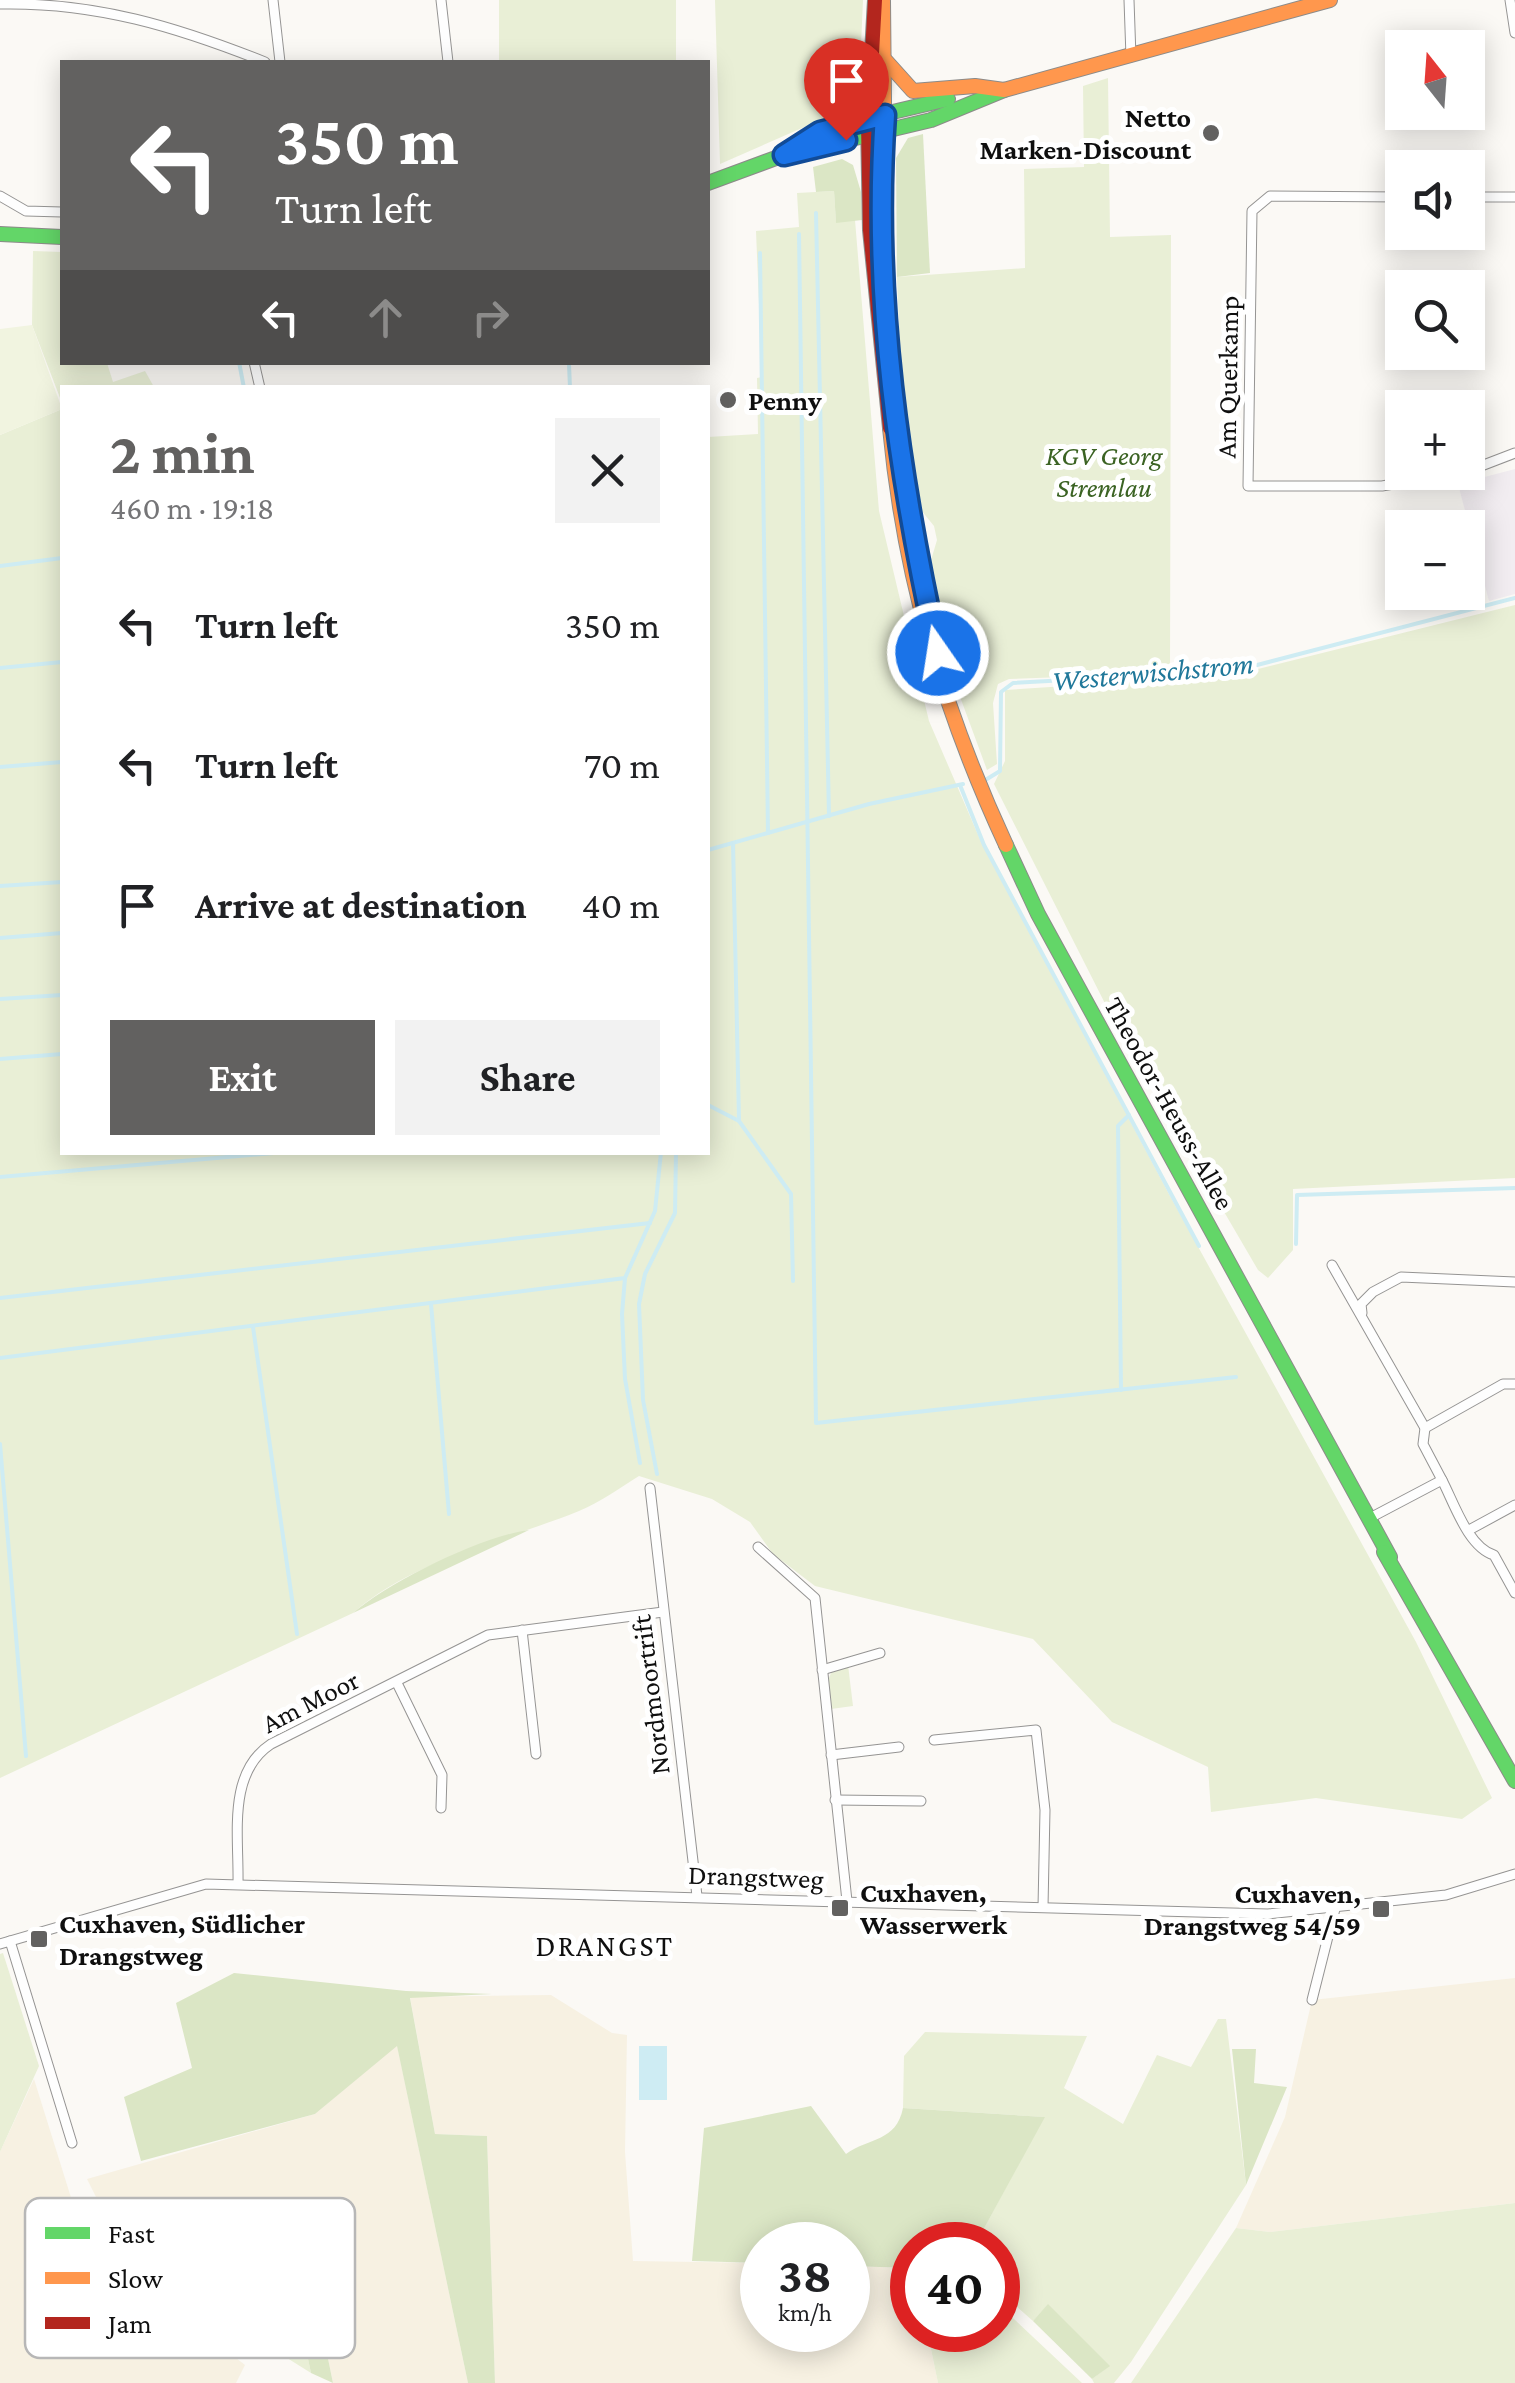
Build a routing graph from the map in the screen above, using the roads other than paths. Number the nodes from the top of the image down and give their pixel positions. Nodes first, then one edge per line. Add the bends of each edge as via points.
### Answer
1 (272, 0) edge
2 (442, 0) edge
3 (875, 0) edge
4 (883, 0) edge
5 (1129, 0) edge
6 (1330, 0) edge
7 (1510, 0) edge
8 (0, 4) edge
9 (1515, 34) edge
10 (884, 56) junction
11 (1131, 57) junction
12 (260, 60) edge
13 (280, 60) edge
14 (448, 60) edge
15 (987, 88) junction
16 (1004, 90) junction
17 (876, 124) junction
18 (868, 154) junction
19 (790, 155) junction
20 (710, 181) edge
21 (0, 196) edge
22 (1485, 196) edge
23 (1385, 197) edge
24 (1515, 197) edge
25 (60, 212) edge
26 (0, 234) edge
27 (60, 237) edge
28 (1515, 453) edge
29 (1485, 464) edge
30 (1385, 485) edge
31 (908, 539) junction
32 (1332, 1265) dead end
33 (1515, 1282) edge
34 (1362, 1314) junction
35 (1515, 1384) edge
36 (1425, 1428) junction
37 (1442, 1480) junction
38 (650, 1488) dead end
39 (1515, 1505) edge
40 (1370, 1521) junction
41 (1469, 1530) junction
42 (758, 1547) dead end
43 (1515, 1593) edge
44 (663, 1612) junction
45 (522, 1630) junction
46 (880, 1654) dead end
47 (822, 1670) junction
48 (397, 1683) junction
49 (934, 1740) dead end
50 (899, 1748) dead end
51 (536, 1754) dead end
52 (831, 1754) junction
53 (1515, 1781) edge
54 (836, 1800) junction
55 (921, 1801) dead end
56 (441, 1808) dead end
57 (1515, 1874) edge
58 (238, 1883) junction
59 (697, 1896) junction
60 (848, 1901) junction
61 (1043, 1907) junction
62 (1335, 1909) junction
63 (5, 1943) edge
64 (1312, 2000) dead end
65 (72, 2143) dead end

1 - 13 street
2 - 14 street
3 - 17 street
4 - 10 street
5 - 11 street
6 - 11 street
7 - 9 street
8 - 12 street via 136,16
10 - 15 street via 896,79 914,92
10 - 17 street
11 - 16 street
15 - 16 street
15 - 17 street
16 - 17 street via 931,120
17 - 18 street, Theodor-Heuss-Allee
17 - 19 street via 820,132
17 - 31 street, Theodor-Heuss-Allee via 891,401
18 - 19 street via 846,147
18 - 31 street, Theodor-Heuss-Allee via 872,244
19 - 20 street
21 - 25 street via 26,211
22 - 24 street
23 - 30 street, Am Querkamp via 1270,196 1252,211 1248,486
26 - 27 street
28 - 29 street, Am Querkamp
31 - 40 street, Theodor-Heuss-Allee via 946,698 1038,914
32 - 34 street
33 - 34 street via 1401,1277 1360,1304
34 - 36 street
35 - 36 street via 1502,1384
36 - 37 street via 1423,1444
37 - 40 street
37 - 41 street
38 - 44 street, Nordmoortrift
39 - 41 street
40 - 53 street, Theodor-Heuss-Allee
41 - 43 street via 1483,1552 1494,1555
42 - 47 street via 816,1598
44 - 45 street, Am Moor
44 - 59 street, Nordmoortrift
45 - 48 street, Am Moor via 488,1635
45 - 51 street
46 - 47 street
47 - 52 street
48 - 56 street, Am Moor via 442,1775
48 - 58 street, Am Moor via 254,1755 241,1783
49 - 61 street via 1036,1730 1045,1810
50 - 52 street
52 - 54 street
54 - 55 street
54 - 60 street
57 - 62 street, Drangstweg via 1446,1895
58 - 59 street, Drangstweg
58 - 63 street, Drangstweg via 178,1890
59 - 60 street, Drangstweg
60 - 61 street, Drangstweg
61 - 62 street, Drangstweg via 1268,1914
62 - 64 street
63 - 65 street

